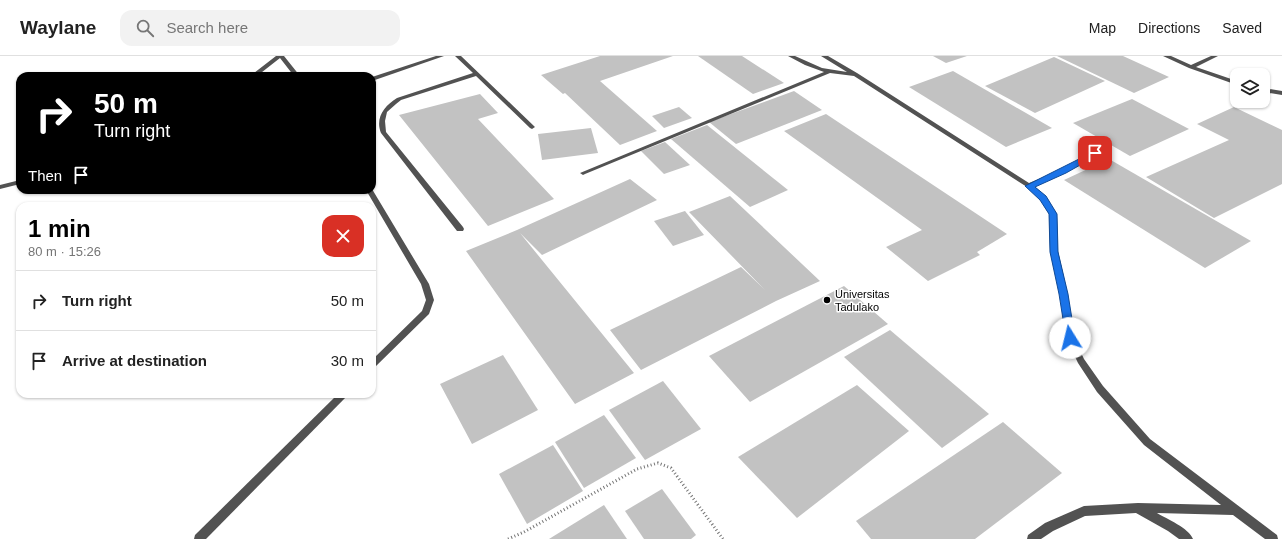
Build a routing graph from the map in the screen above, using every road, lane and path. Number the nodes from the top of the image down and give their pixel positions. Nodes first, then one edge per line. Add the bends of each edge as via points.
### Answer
1 (280, 56) edge
2 (441, 56) edge
3 (458, 56) edge
4 (791, 56) edge
5 (824, 56) edge
6 (1166, 56) edge
7 (1215, 56) edge
8 (1191, 67) junction
9 (258, 72) edge
10 (294, 72) edge
11 (828, 72) junction
12 (477, 74) junction
13 (855, 74) junction
14 (376, 78) edge
15 (1230, 81) edge
16 (1270, 91) edge
17 (1282, 93) edge
18 (532, 127) dead end
19 (1095, 153) dead end
20 (582, 173) dead end
21 (16, 183) edge
22 (1029, 186) junction
23 (0, 187) edge
24 (371, 194) edge
25 (460, 228) dead end
26 (376, 362) edge
27 (340, 398) edge
28 (1138, 508) junction
29 (1235, 510) junction
30 (199, 539) edge
31 (508, 539) edge
32 (723, 539) edge
33 (1032, 539) edge
34 (1188, 539) edge
35 (1273, 539) edge

1 - 9 lane
1 - 10 lane
2 - 14 lane
3 - 12 lane
4 - 11 lane
5 - 13 lane
6 - 8 lane
7 - 8 lane
8 - 15 lane
11 - 13 lane
11 - 20 lane
12 - 18 lane
12 - 25 lane via 399,99 389,105 381,118 383,132
13 - 22 lane
16 - 17 lane
19 - 22 lane via 1064,171
21 - 23 lane
22 - 29 lane via 1043,198 1053,214 1054,252 1064,294 1070,338 1082,361 1100,389 1147,442
24 - 26 lane via 425,284 430,300 426,312
27 - 30 lane
28 - 29 lane
28 - 33 lane via 1084,511 1049,526
28 - 34 lane
29 - 35 lane
31 - 32 path via 637,469 657,462 671,468

